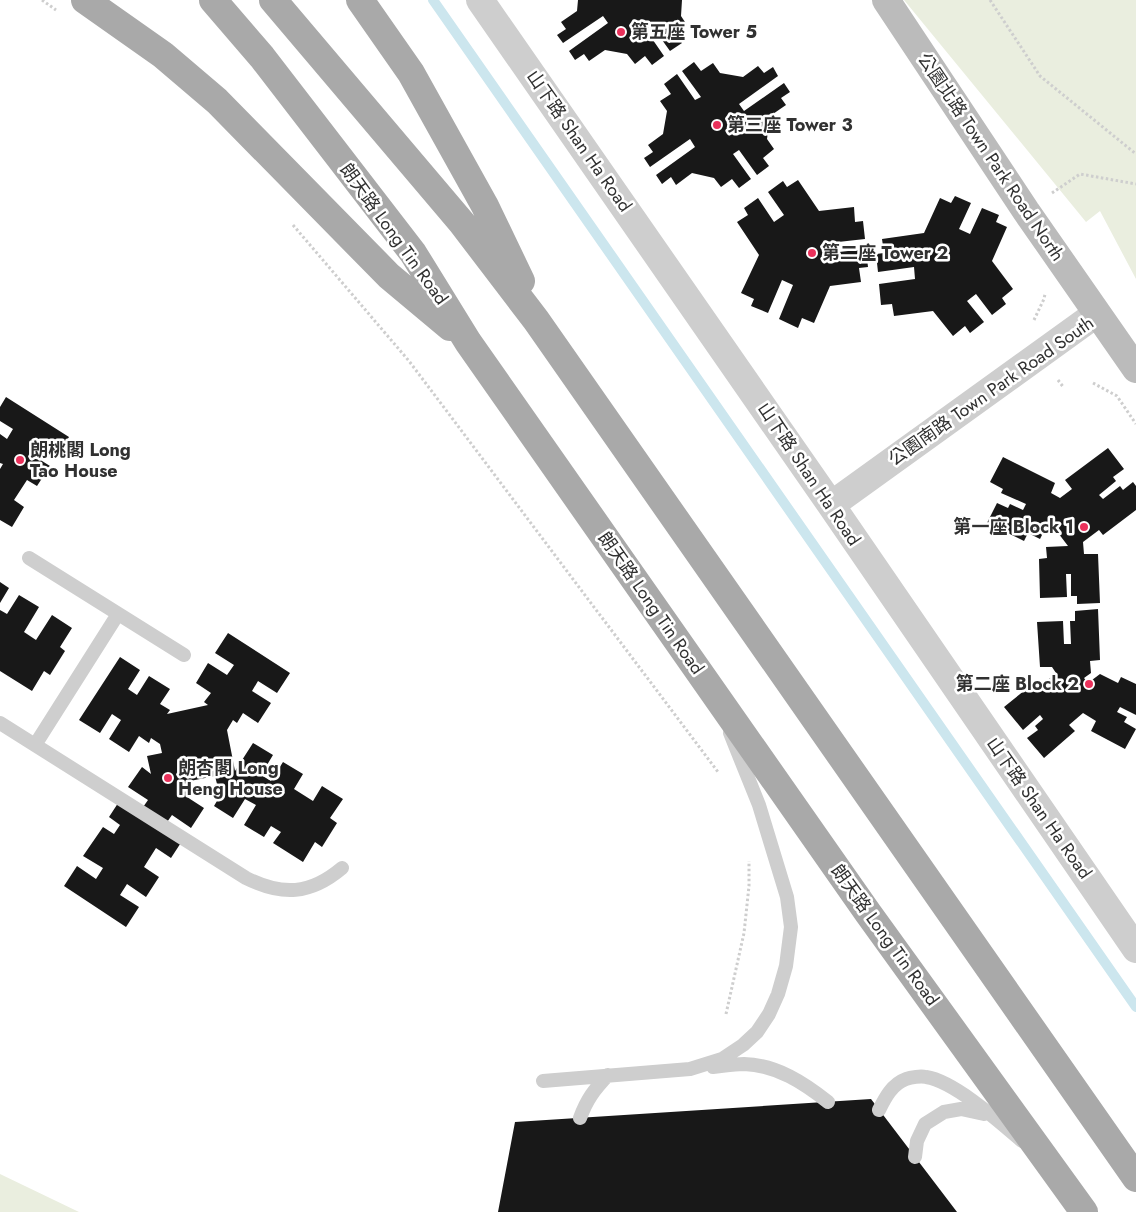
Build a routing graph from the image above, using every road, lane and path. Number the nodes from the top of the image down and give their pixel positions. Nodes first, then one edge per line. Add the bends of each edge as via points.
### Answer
1 (42, 0) edge
2 (85, 0) edge
3 (213, 0) edge
4 (273, 0) edge
5 (360, 0) edge
6 (480, 0) edge
7 (886, 0) edge
8 (990, 0) edge
9 (57, 11) dead end
10 (1136, 154) edge
11 (1136, 184) edge
12 (1051, 194) dead end
13 (290, 222) dead end
14 (1096, 314) junction
15 (536, 320) junction
16 (468, 342) junction
17 (1136, 369) edge
18 (1093, 383) dead end
19 (1136, 424) edge
20 (832, 505) junction
21 (29, 558) dead end
22 (118, 614) junction
23 (184, 655) dead end
24 (714, 693) junction
25 (0, 723) edge
26 (35, 745) junction
27 (722, 777) dead end
28 (749, 860) dead end
29 (342, 868) dead end
30 (1136, 949) edge
31 (726, 1014) dead end
32 (690, 1069) junction
33 (608, 1075) junction
34 (543, 1081) dead end
35 (828, 1102) dead end
36 (879, 1110) dead end
37 (990, 1115) junction
38 (580, 1118) dead end
39 (915, 1158) dead end
40 (1056, 1172) junction
41 (1136, 1178) edge
42 (1084, 1212) edge

1 - 9 path
2 - 16 main road via 163,55 217,101 389,276
3 - 16 main road, 朗天路 Long Tin Road via 262,57 413,254
4 - 15 main road via 462,223
5 - 15 main road via 411,73 485,206 529,297
6 - 20 street, 山下路 Shan Ha Road
7 - 14 street, 公園北路 Town Park Road North
8 - 10 path via 1040,76
11 - 12 path via 1080,174
13 - 27 path via 409,361
14 - 17 street, 公園南路 Town Park Road South
14 - 20 street, 公園南路 Town Park Road South
15 - 41 main road
16 - 24 main road, 朗天路 Long Tin Road
18 - 19 path via 1117,396
20 - 30 street, 山下路 Shan Ha Road
21 - 22 lane
22 - 23 lane
22 - 26 lane
24 - 32 lane via 759,805 787,897 791,927 786,966 778,994 757,1032 722,1059
24 - 40 main road, 朗天路 Long Tin Road via 868,913
25 - 26 lane
26 - 29 lane via 262,886 279,890 313,887
28 - 31 path via 744,933
32 - 33 lane
32 - 35 lane via 745,1064 766,1068 806,1085
33 - 34 lane
33 - 38 lane via 593,1090
36 - 37 lane via 895,1086 907,1079 925,1076 949,1085
37 - 39 lane via 961,1109 944,1112 925,1124 917,1141
37 - 40 lane
40 - 42 main road, 朗天路 Long Tin Road

